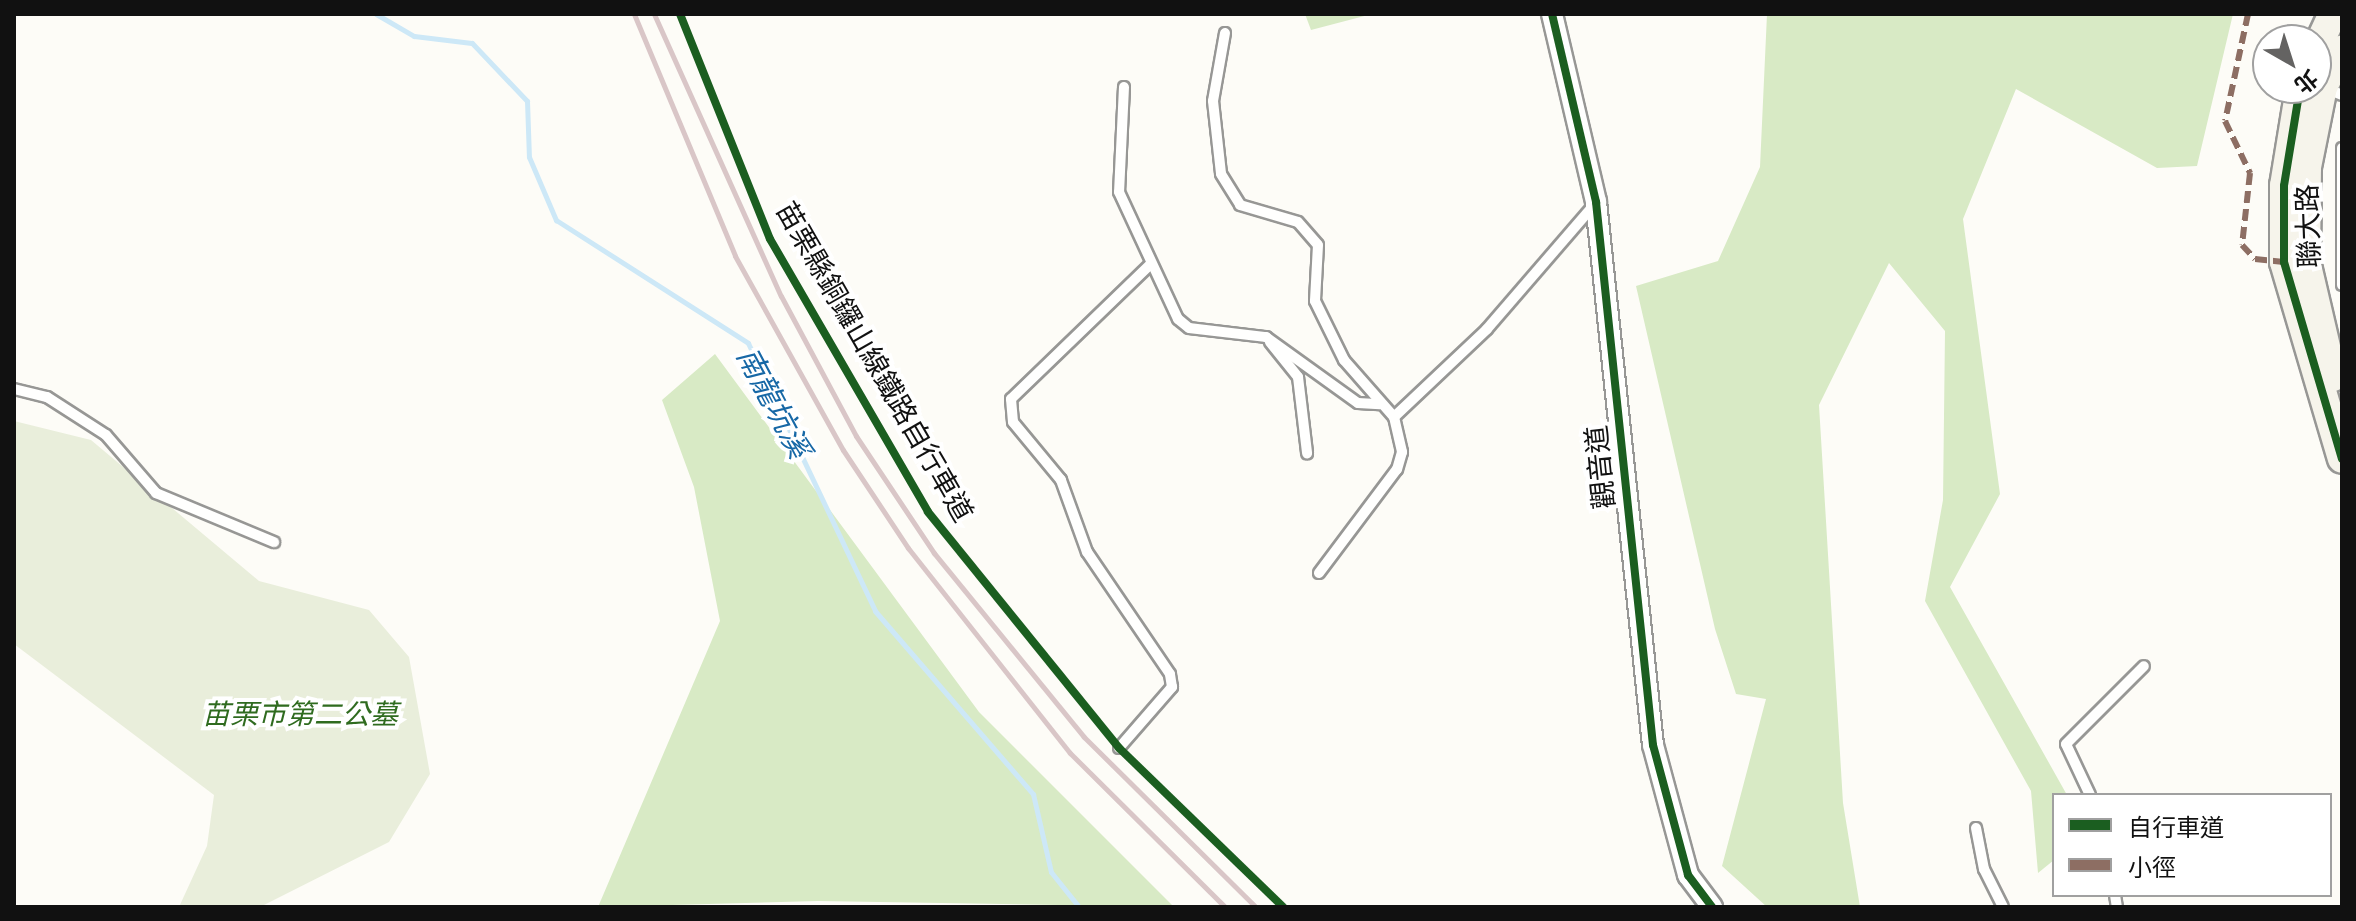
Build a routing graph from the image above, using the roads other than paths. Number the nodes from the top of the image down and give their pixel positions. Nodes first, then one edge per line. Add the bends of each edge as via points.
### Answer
1 (1552, 14) edge
2 (1225, 33) dead end
3 (2342, 50) edge
4 (2332, 68) edge
5 (1124, 87) dead end
6 (2318, 104) edge
7 (2342, 148) edge
8 (1596, 202) junction
9 (2295, 262) junction
10 (1150, 265) junction
11 (2341, 278) edge
12 (1266, 337) junction
13 (14, 389) edge
14 (1380, 404) junction
15 (2342, 404) edge
16 (1394, 417) junction
17 (1307, 453) dead end
18 (2342, 459) edge
19 (274, 542) dead end
20 (1319, 573) dead end
21 (2144, 666) dead end
22 (1119, 748) dead end
23 (2089, 793) edge
24 (1976, 828) dead end
25 (1712, 907) edge
26 (2003, 907) edge

1 - 8 street, 觀音道
2 - 14 lane via 1213,101 1221,174 1240,205 1298,222 1318,245 1315,301 1344,360
3 - 4 street, 聯大路
5 - 10 lane via 1119,192
6 - 9 street, 聯大路
7 - 11 lane
8 - 16 lane via 1487,329
8 - 25 street, 觀音道 via 1653,745 1688,875
9 - 15 street, 聯大路
9 - 18 street, 聯大路
10 - 12 lane via 1189,328
10 - 22 lane via 1011,399 1013,422 1061,480 1087,552 1170,674 1172,687
12 - 14 lane via 1358,403
12 - 17 lane via 1298,377
13 - 19 lane via 47,397 106,435 156,493
14 - 16 lane
16 - 20 lane via 1397,469
21 - 23 lane via 2066,744
24 - 26 lane via 1984,869

